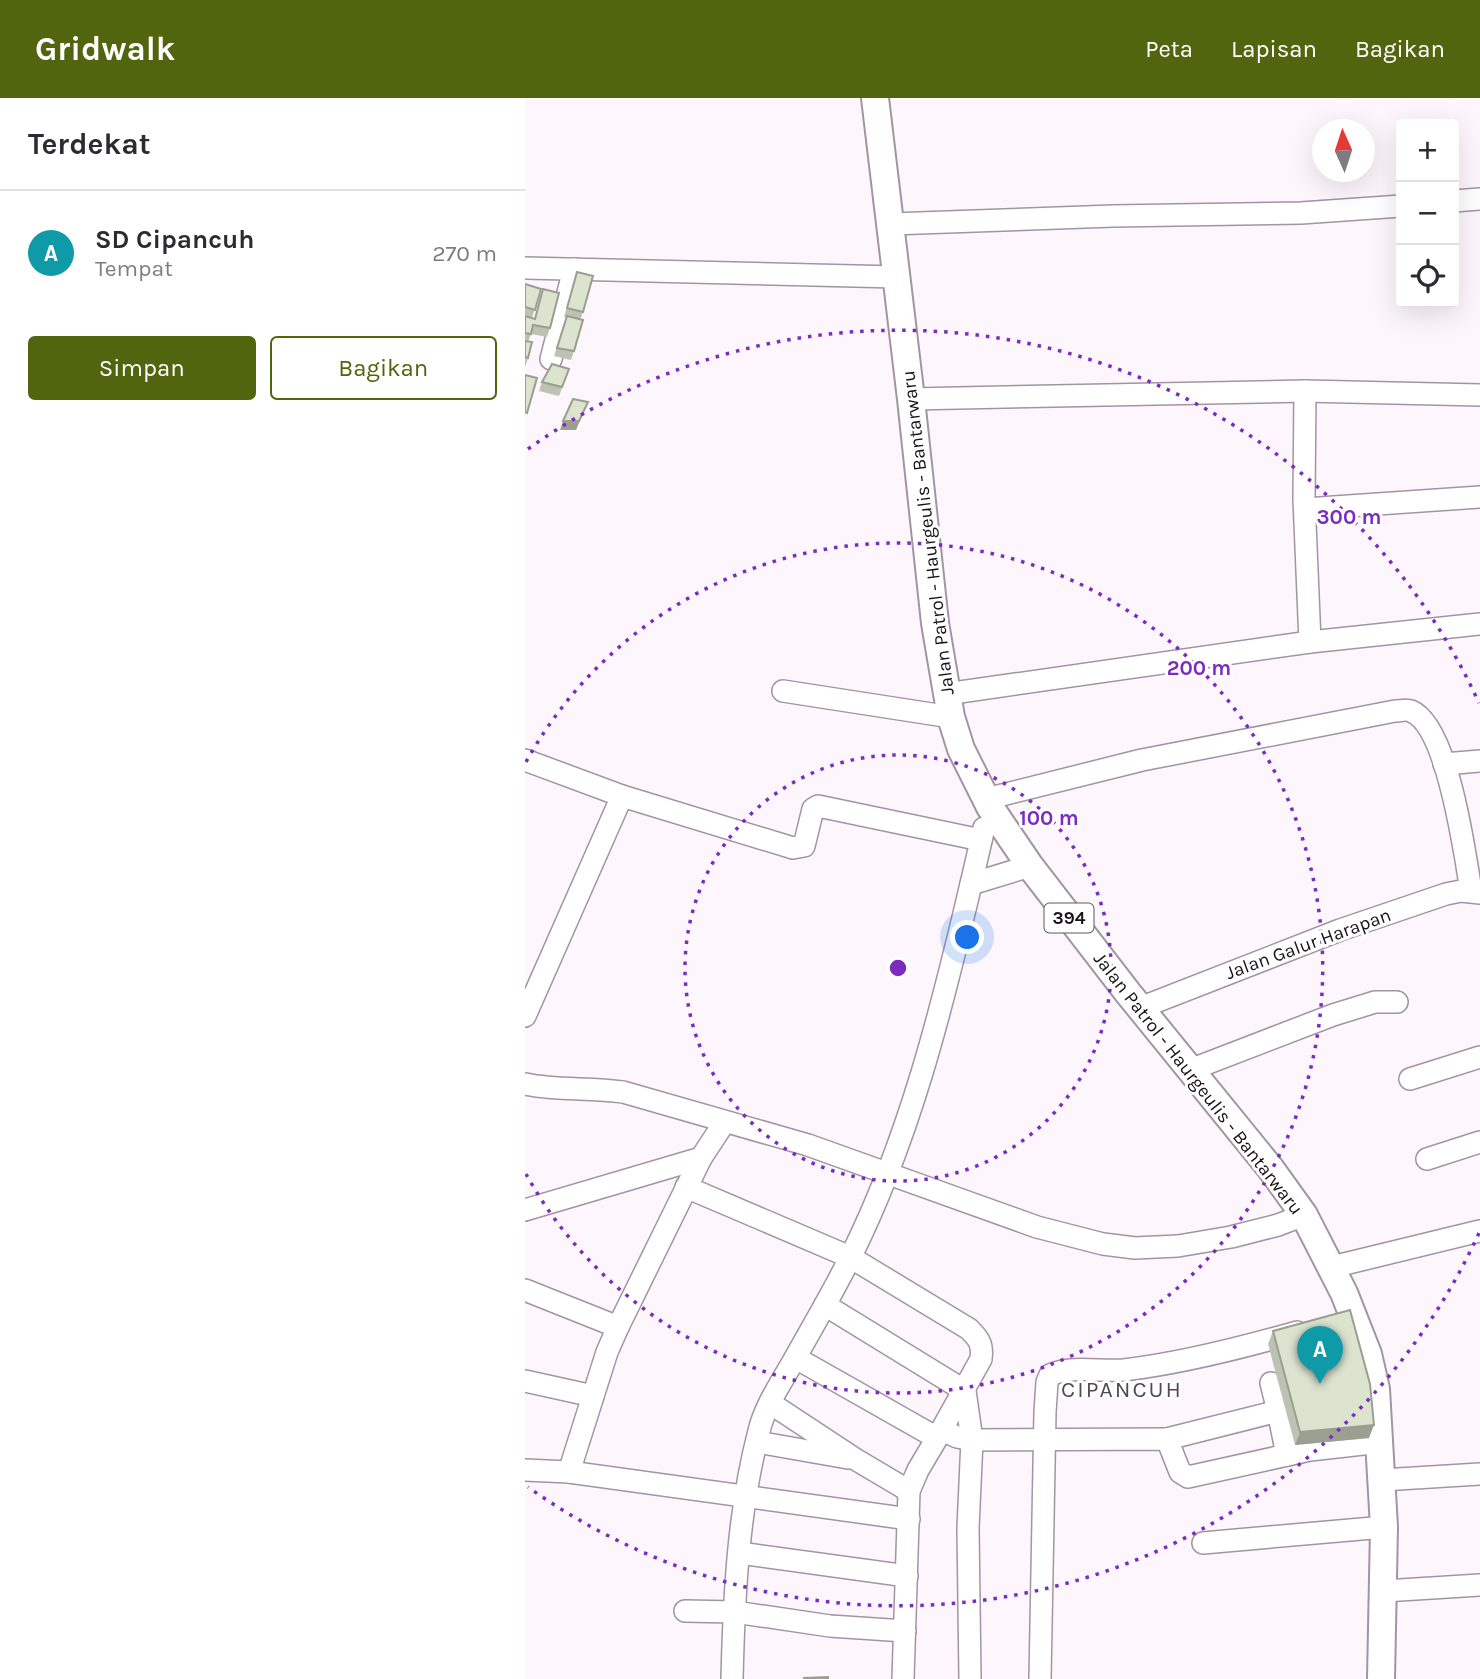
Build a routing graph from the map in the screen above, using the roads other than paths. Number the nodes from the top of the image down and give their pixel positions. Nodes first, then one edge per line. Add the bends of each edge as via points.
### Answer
1 (875, 98) edge
2 (1480, 199) edge
3 (1459, 201) edge
4 (1396, 206) edge
5 (891, 224) junction
6 (525, 268) edge
7 (574, 269) junction
8 (896, 277) junction
9 (551, 359) dead end
10 (1305, 391) junction
11 (1480, 395) edge
12 (911, 399) junction
13 (1480, 497) edge
14 (1304, 509) junction
15 (1480, 624) edge
16 (1310, 642) junction
17 (783, 691) dead end
18 (948, 705) junction
19 (525, 760) edge
20 (1480, 761) edge
21 (1444, 764) junction
22 (622, 796) junction
23 (988, 803) junction
24 (981, 840) junction
25 (1030, 866) junction
26 (971, 884) junction
27 (1475, 892) edge
28 (1398, 1002) dead end
29 (1140, 1008) junction
30 (525, 1016) edge
31 (1480, 1057) edge
32 (1190, 1070) junction
33 (1409, 1079) dead end
34 (525, 1084) edge
35 (724, 1123) junction
36 (1480, 1142) edge
37 (701, 1158) junction
38 (1427, 1159) dead end
39 (887, 1174) junction
40 (686, 1187) junction
41 (525, 1210) edge
42 (1304, 1215) junction
43 (1480, 1231) edge
44 (850, 1257) junction
45 (1332, 1267) junction
46 (525, 1290) edge
47 (825, 1305) junction
48 (1335, 1321) junction
49 (618, 1326) junction
50 (796, 1358) junction
51 (525, 1381) edge
52 (1271, 1383) dead end
53 (965, 1391) junction
54 (593, 1396) junction
55 (770, 1403) junction
56 (1278, 1411) junction
57 (940, 1434) junction
58 (1045, 1439) junction
59 (1167, 1439) junction
60 (972, 1440) junction
61 (757, 1442) junction
62 (1381, 1442) junction
63 (1287, 1455) junction
64 (855, 1459) junction
65 (525, 1470) edge
66 (569, 1472) junction
67 (1480, 1474) edge
68 (1382, 1480) junction
69 (909, 1491) junction
70 (747, 1496) junction
71 (909, 1519) junction
72 (1384, 1527) junction
73 (1203, 1543) dead end
74 (740, 1553) junction
75 (907, 1576) junction
76 (1480, 1585) edge
77 (1384, 1591) junction
78 (685, 1611) dead end
79 (735, 1612) junction
80 (905, 1631) junction
81 (732, 1679) edge
82 (903, 1679) edge
83 (970, 1679) edge
84 (1040, 1679) edge
85 (1381, 1679) edge

1 - 5 main road, Jalan Patrol - Haurgeulis - Bantarwaru / 394
2 - 3 street
4 - 5 street
5 - 8 main road, Jalan Patrol - Haurgeulis - Bantarwaru / 394
6 - 7 street
7 - 8 street
7 - 9 street
8 - 12 main road, Jalan Patrol - Haurgeulis - Bantarwaru / 394
10 - 11 street
10 - 12 street
10 - 14 street
12 - 18 main road, Jalan Patrol - Haurgeulis - Bantarwaru / 394
13 - 14 street
14 - 16 street
15 - 16 street
16 - 18 street
17 - 18 street
18 - 23 main road, Jalan Patrol - Haurgeulis - Bantarwaru / 394 via 961,749
19 - 22 street
20 - 21 street
21 - 23 street via 1423,721 1403,710 1142,760
21 - 27 street
22 - 24 street via 793,848 804,846 813,809 818,806
22 - 30 street
23 - 24 street
23 - 25 main road, Jalan Patrol - Haurgeulis - Bantarwaru / 394
24 - 26 street
25 - 26 street
25 - 29 main road, Jalan Patrol - Haurgeulis - Bantarwaru / 394
26 - 39 street via 919,1085
27 - 29 street, Jalan Galur Harapan via 1445,894 1340,930
28 - 32 street via 1375,1002 1333,1015
29 - 32 main road, Jalan Patrol - Haurgeulis - Bantarwaru / 394
31 - 33 street
32 - 42 main road, Jalan Patrol - Haurgeulis - Bantarwaru / 394
34 - 35 street via 623,1092
35 - 37 street
35 - 39 street via 801,1142
36 - 38 street
37 - 40 street
37 - 41 street
39 - 42 street via 1048,1231 1135,1248 1231,1237
39 - 44 street
40 - 44 street
40 - 49 street
42 - 45 main road, Jalan Patrol - Haurgeulis - Bantarwaru / 394
43 - 45 street
44 - 47 street
44 - 53 street via 979,1339 981,1359
45 - 48 main road, Jalan Patrol - Haurgeulis - Bantarwaru / 394
46 - 49 street
47 - 50 street
47 - 53 street
48 - 58 street via 1143,1367 1058,1371 1047,1382
48 - 62 main road, Jalan Patrol - Haurgeulis - Bantarwaru / 394 via 1372,1368
49 - 54 street
50 - 55 street
50 - 57 street
51 - 54 street
52 - 56 street
53 - 57 street
53 - 60 street
54 - 66 street
55 - 61 street
55 - 64 street
56 - 59 street
56 - 63 street
57 - 60 street
57 - 69 street
58 - 59 street
58 - 60 street
58 - 84 street
59 - 63 street via 1180,1472 1188,1477
60 - 83 street
61 - 64 street
61 - 70 street
62 - 63 street
62 - 68 main road, Jalan Patrol - Haurgeulis - Bantarwaru / 394
64 - 69 street
65 - 66 street
66 - 70 street
67 - 68 street
68 - 72 main road, Jalan Patrol - Haurgeulis - Bantarwaru / 394
69 - 71 street
70 - 71 street
70 - 74 street
71 - 75 street
72 - 73 street
72 - 77 main road, Jalan Patrol - Haurgeulis - Bantarwaru / 394
74 - 75 street
74 - 79 street
75 - 80 street
76 - 77 street
77 - 85 main road, Jalan Patrol - Haurgeulis - Bantarwaru / 394
78 - 79 street
79 - 80 street
79 - 81 street
80 - 82 street

